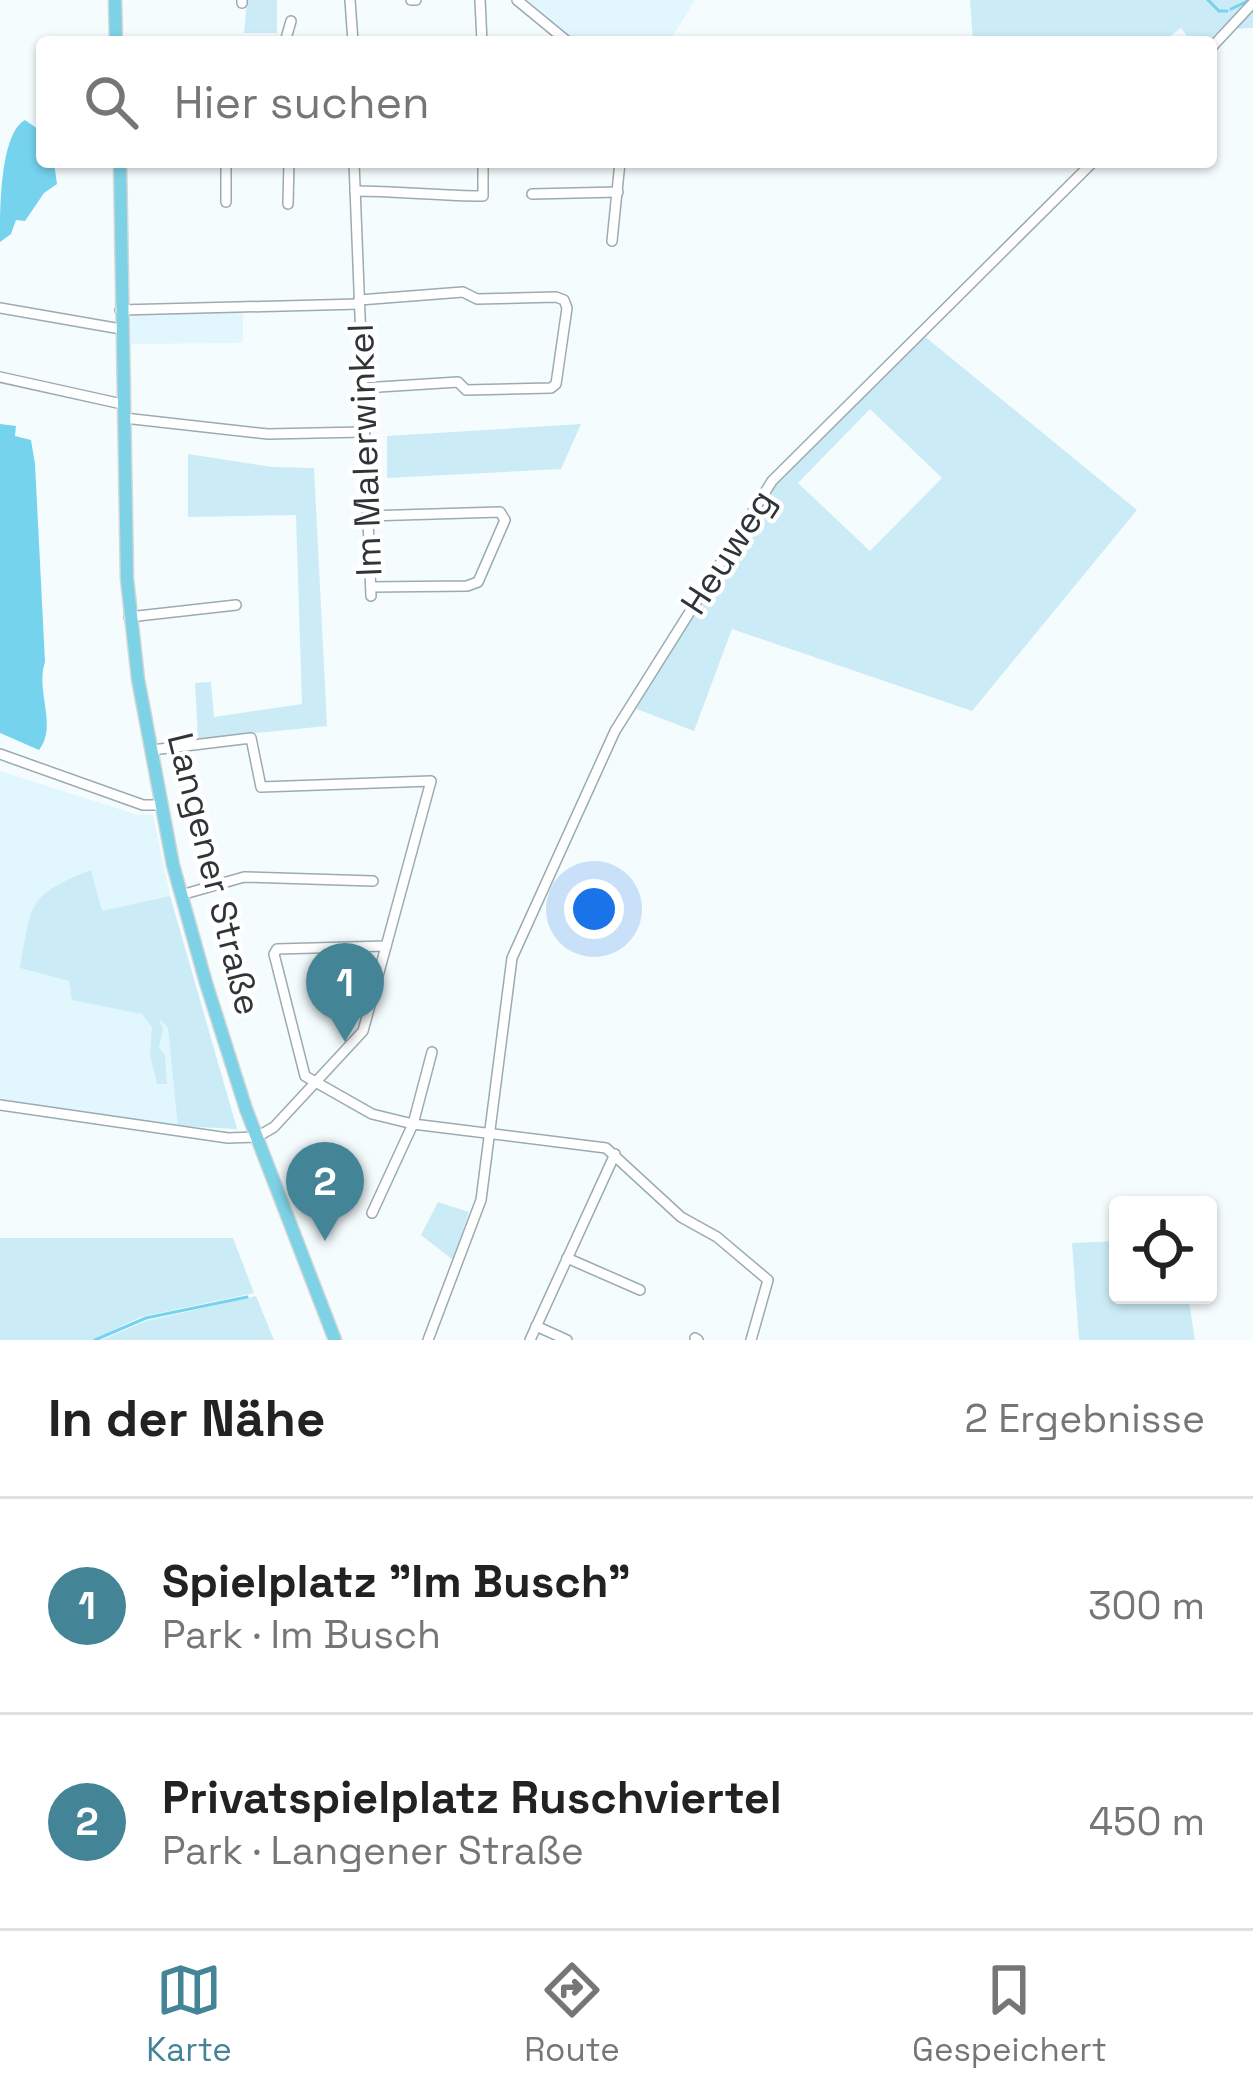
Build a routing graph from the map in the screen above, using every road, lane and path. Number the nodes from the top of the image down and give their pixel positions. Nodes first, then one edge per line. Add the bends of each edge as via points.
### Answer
1 (115, 0) edge
2 (350, 0) edge
3 (480, 0) edge
4 (518, 0) edge
5 (1251, 6) edge
6 (291, 22) dead end
7 (116, 36) edge
8 (287, 36) edge
9 (353, 36) edge
10 (482, 36) edge
11 (561, 36) edge
12 (1217, 42) edge
13 (120, 168) edge
14 (226, 168) edge
15 (289, 168) edge
16 (354, 168) edge
17 (483, 168) edge
18 (620, 168) edge
19 (1087, 168) edge
20 (355, 190) junction
21 (618, 192) junction
22 (532, 194) dead end
23 (226, 202) dead end
24 (288, 204) dead end
25 (612, 241) dead end
26 (359, 302) junction
27 (0, 308) edge
28 (120, 310) junction
29 (121, 329) junction
30 (0, 377) edge
31 (363, 388) junction
32 (123, 411) junction
33 (363, 432) junction
34 (367, 516) junction
35 (236, 605) dead end
36 (129, 616) junction
37 (152, 750) junction
38 (0, 754) edge
39 (161, 805) junction
40 (374, 881) dead end
41 (182, 895) junction
42 (386, 946) junction
43 (432, 1052) dead end
44 (318, 1083) junction
45 (0, 1105) edge
46 (412, 1124) junction
47 (492, 1135) junction
48 (257, 1137) junction
49 (615, 1154) junction
50 (372, 1213) dead end
51 (568, 1258) junction
52 (640, 1290) dead end
53 (536, 1326) junction
54 (335, 1340) edge
55 (428, 1340) edge
56 (530, 1340) edge
57 (567, 1340) edge
58 (751, 1340) edge

1 - 7 main road
2 - 9 street
3 - 10 street
4 - 11 street
5 - 12 street
6 - 8 street
13 - 28 main road, Langener Straße
14 - 23 street
15 - 24 street
16 - 20 street, Im Malerwinkel
17 - 20 street via 483,196
18 - 21 street
19 - 47 street, Heuweg via 764,491 609,742 512,958
20 - 26 street, Im Malerwinkel
21 - 22 street
21 - 25 street
26 - 28 street
26 - 31 street, Im Malerwinkel
26 - 31 street via 463,292 477,299 556,297 567,308 551,388
27 - 29 street
28 - 29 main road, Langener Straße
29 - 32 main road, Langener Straße
30 - 32 street
31 - 33 street, Im Malerwinkel
32 - 33 street via 268,434
32 - 36 main road, Langener Straße
33 - 34 street, Im Malerwinkel
34 - 34 street, Im Malerwinkel via 371,592 478,582 505,520 500,512
35 - 36 street
36 - 37 main road, Langener Straße
37 - 39 main road, Langener Straße
37 - 42 street via 251,738 261,788 431,781
38 - 39 street via 143,806
39 - 41 main road, Langener Straße
40 - 41 street via 244,877
41 - 48 main road, Langener Straße
42 - 44 street via 363,1031
42 - 44 street via 274,954 305,1076
43 - 46 street
44 - 46 street via 372,1114
44 - 48 street
45 - 48 street
46 - 47 street
46 - 50 street
47 - 49 street
47 - 55 street, Heuweg via 481,1199
48 - 54 main road, Langener Straße
49 - 51 street
49 - 58 street via 681,1217 768,1280
51 - 52 street
51 - 53 street
53 - 56 street
53 - 57 street

